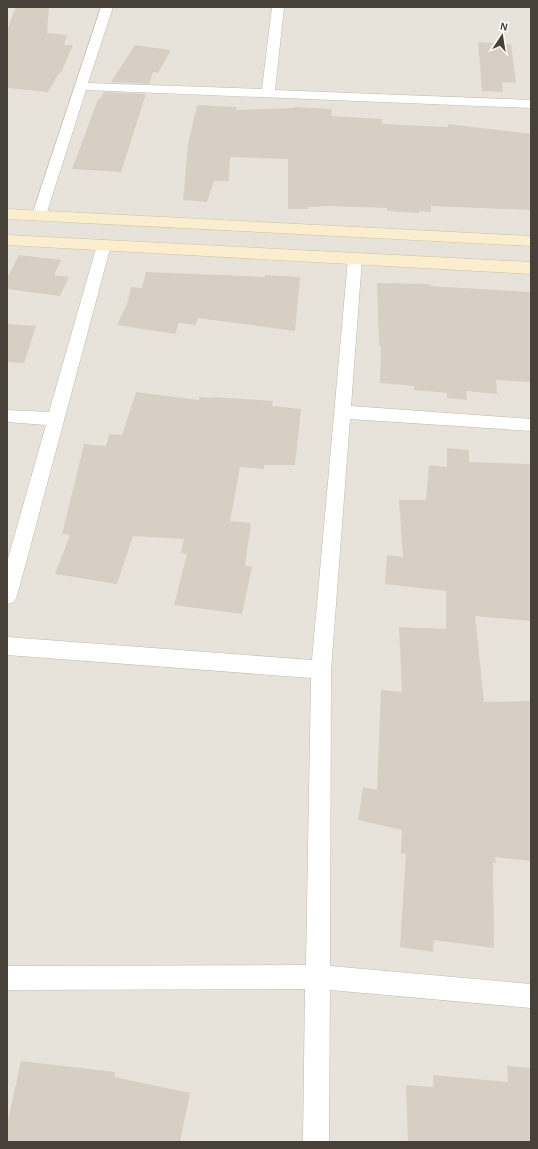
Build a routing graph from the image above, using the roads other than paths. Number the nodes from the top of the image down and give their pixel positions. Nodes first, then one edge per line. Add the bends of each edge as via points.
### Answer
1 (107, 7) edge
2 (278, 7) edge
3 (81, 86) junction
4 (268, 93) junction
5 (531, 104) edge
6 (7, 214) edge
7 (39, 215) junction
8 (7, 240) edge
9 (531, 241) edge
10 (104, 245) junction
11 (355, 258) junction
12 (531, 268) edge
13 (342, 412) junction
14 (7, 416) edge
15 (56, 419) junction
16 (531, 425) edge
17 (7, 596) edge
18 (7, 646) edge
19 (321, 670) junction
20 (318, 977) junction
21 (7, 978) edge
22 (531, 996) edge
23 (316, 1142) edge

1 - 3 street
2 - 4 street
3 - 4 street
3 - 7 street
4 - 5 street
6 - 7 street
7 - 9 street
8 - 10 street
10 - 11 street
10 - 15 street
11 - 12 street
11 - 13 street
13 - 16 street
13 - 19 street
14 - 15 street
15 - 17 street
18 - 19 street
19 - 20 street
20 - 21 street
20 - 22 street
20 - 23 street

